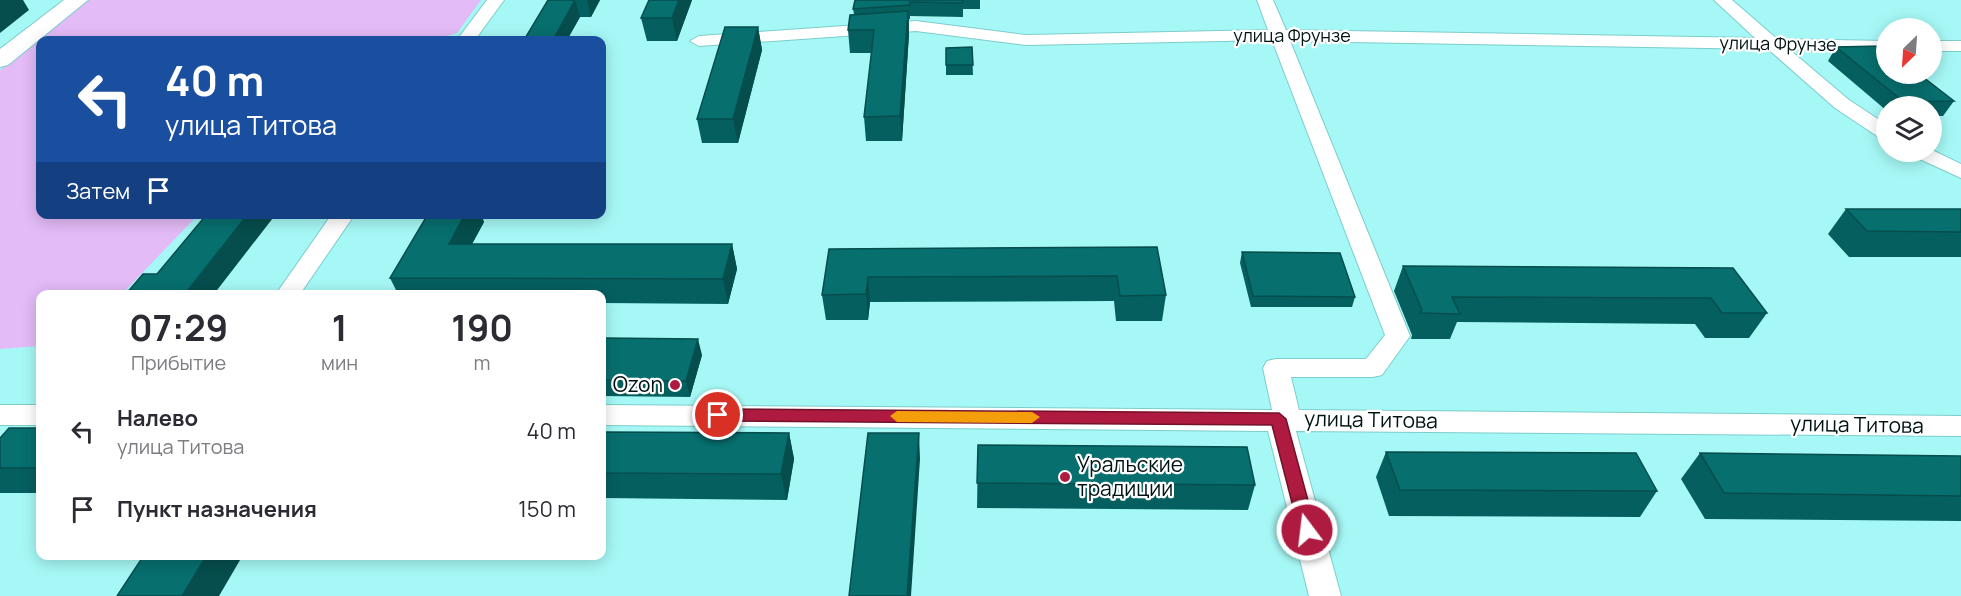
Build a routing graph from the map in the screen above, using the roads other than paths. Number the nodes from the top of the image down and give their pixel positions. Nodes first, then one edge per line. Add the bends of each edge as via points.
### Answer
1 (77, 0) edge
2 (496, 0) edge
3 (1266, 0) edge
4 (1722, 0) edge
5 (1279, 35) junction
6 (469, 36) edge
7 (699, 41) dead end
8 (1772, 44) junction
9 (1876, 46) edge
10 (1942, 46) edge
11 (1961, 46) edge
12 (0, 60) edge
13 (1876, 127) edge
14 (1940, 162) edge
15 (1961, 172) edge
16 (340, 219) edge
17 (291, 290) edge
18 (0, 415) edge
19 (36, 415) edge
20 (606, 415) edge
21 (1284, 419) junction
22 (1961, 426) edge
23 (1325, 596) edge

1 - 12 main road
2 - 6 street
3 - 5 street
4 - 8 street
5 - 7 street, улица Фрунзе via 1026,40 916,26
5 - 8 street, улица Фрунзе
5 - 21 street via 1398,336 1373,368 1276,368
8 - 9 street, улица Фрунзе
8 - 13 street via 1842,104
10 - 11 street
14 - 15 street
16 - 17 street
18 - 19 street
20 - 21 street, улица Титова
21 - 22 street, улица Титова
21 - 23 street

